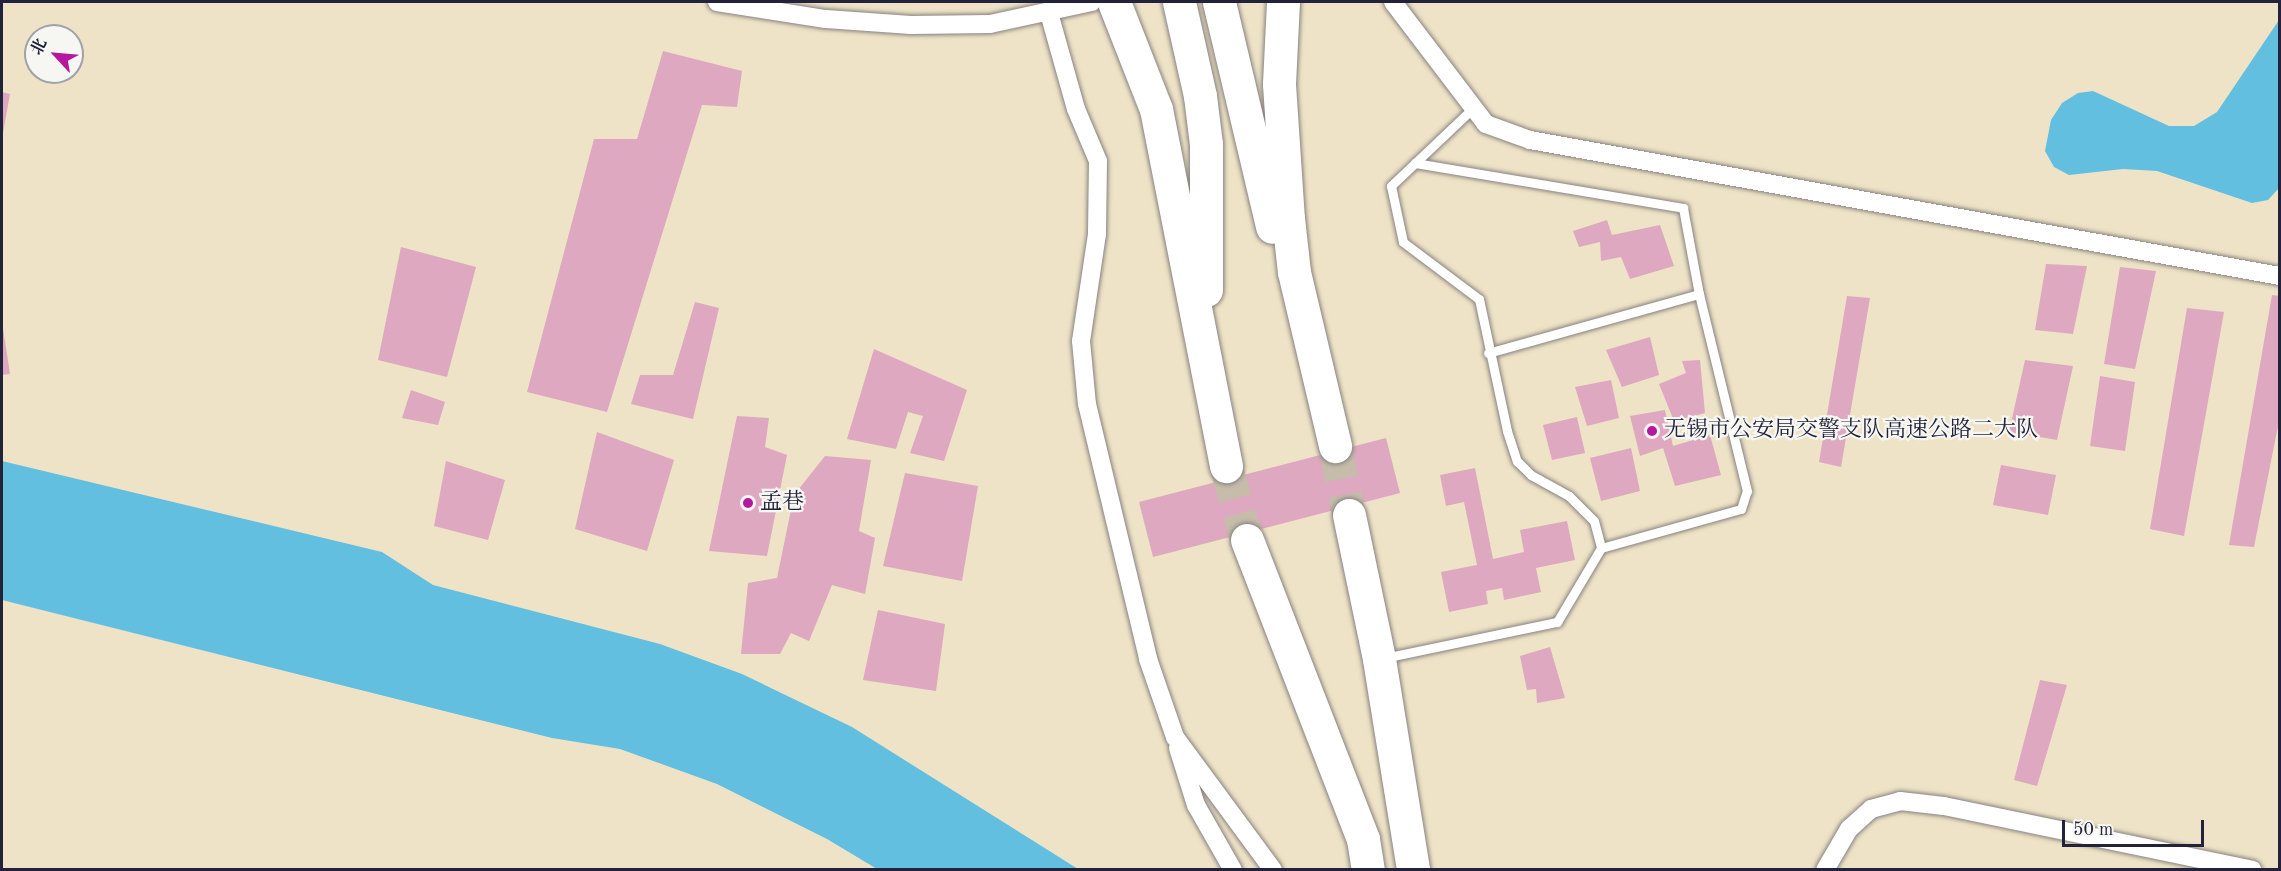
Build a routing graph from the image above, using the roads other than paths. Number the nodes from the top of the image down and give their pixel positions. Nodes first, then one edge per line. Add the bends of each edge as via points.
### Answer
1 (717, 2) edge
2 (1092, 2) edge
3 (1114, 2) edge
4 (1283, 2) edge
5 (1393, 2) edge
6 (1219, 4) edge
7 (1181, 9) edge
8 (1049, 13) junction
9 (1473, 109) junction
10 (1415, 164) junction
11 (1294, 272) junction
12 (2280, 276) edge
13 (1700, 294) junction
14 (1488, 352) junction
15 (1207, 379) junction
16 (1335, 446) tunnel mouth
17 (1226, 466) tunnel mouth
18 (1349, 515) tunnel mouth
19 (1246, 540) tunnel mouth
20 (1601, 548) junction
21 (1379, 659) junction
22 (1175, 737) junction
23 (1406, 831) junction
24 (1365, 854) edge
25 (1233, 870) edge
26 (1273, 870) edge
27 (1413, 870) edge
28 (1825, 870) edge
29 (2252, 870) edge

1 - 8 street via 826,19 911,25 990,24
2 - 8 street
3 - 15 highway via 1156,109
4 - 11 highway via 1281,135
5 - 9 street
6 - 11 highway via 1271,224
7 - 15 highway via 1206,144
8 - 22 street via 1076,109 1098,161 1098,234 1081,341 1087,404 1148,659
9 - 10 lane
9 - 12 street via 1486,124 1530,140
10 - 13 lane via 1683,208
10 - 14 lane via 1391,186 1403,242 1479,298
11 - 16 highway
13 - 14 lane
13 - 20 lane via 1747,491 1741,509
14 - 20 lane via 1517,461 1531,475 1569,496 1593,521
15 - 17 highway
18 - 21 highway
19 - 24 highway
20 - 21 lane via 1557,622
21 - 23 highway
22 - 25 street via 1196,805
22 - 26 street
23 - 24 highway
23 - 27 highway
28 - 29 street via 1849,829 1871,809 1900,801 1944,806

